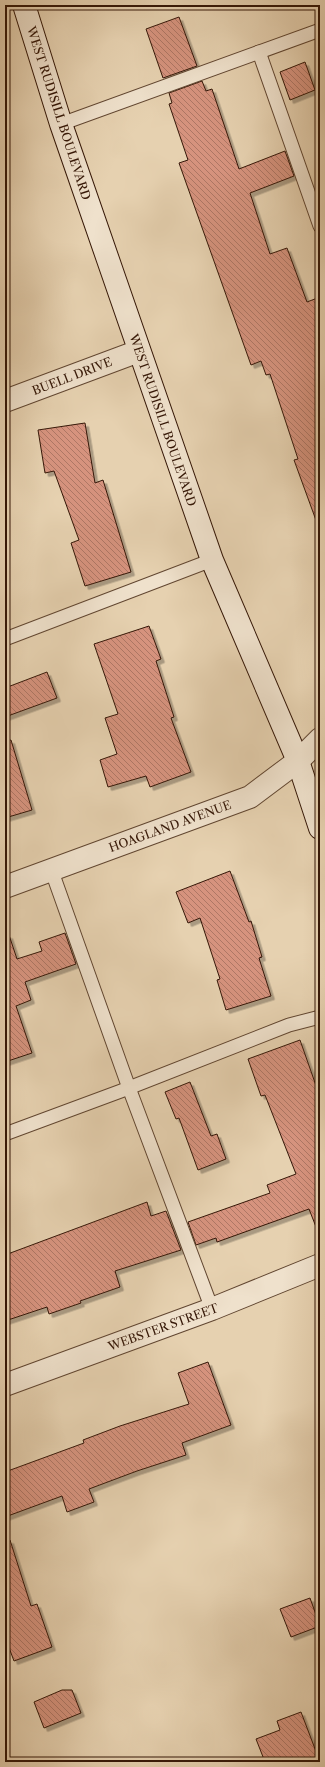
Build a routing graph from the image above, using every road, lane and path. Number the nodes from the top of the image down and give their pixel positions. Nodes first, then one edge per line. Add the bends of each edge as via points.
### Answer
1 (24, 5) edge
2 (320, 30) edge
3 (259, 52) junction
4 (61, 124) junction
5 (320, 226) edge
6 (139, 351) junction
7 (5, 401) edge
8 (212, 560) junction
9 (5, 639) edge
10 (320, 739) edge
11 (298, 760) junction
12 (320, 828) edge
13 (51, 869) junction
14 (5, 887) edge
15 (320, 1016) edge
16 (129, 1088) junction
17 (5, 1134) edge
18 (320, 1264) edge
19 (212, 1309) junction
20 (5, 1384) edge

1 - 4 street, WEST RUDISILL BOULEVARD
2 - 3 lane
3 - 4 lane
3 - 5 lane
4 - 6 street, WEST RUDISILL BOULEVARD
6 - 7 street, BUELL DRIVE
6 - 8 street, WEST RUDISILL BOULEVARD
8 - 9 lane
8 - 11 street, WEST RUDISILL BOULEVARD
10 - 11 street, HOAGLAND AVENUE
11 - 12 street, WEST RUDISILL BOULEVARD
11 - 13 street, HOAGLAND AVENUE via 250,797
13 - 14 street, HOAGLAND AVENUE
13 - 16 lane
15 - 16 lane via 289,1025
16 - 17 lane
16 - 19 lane
18 - 19 street, WEBSTER STREET
19 - 20 street, WEBSTER STREET

